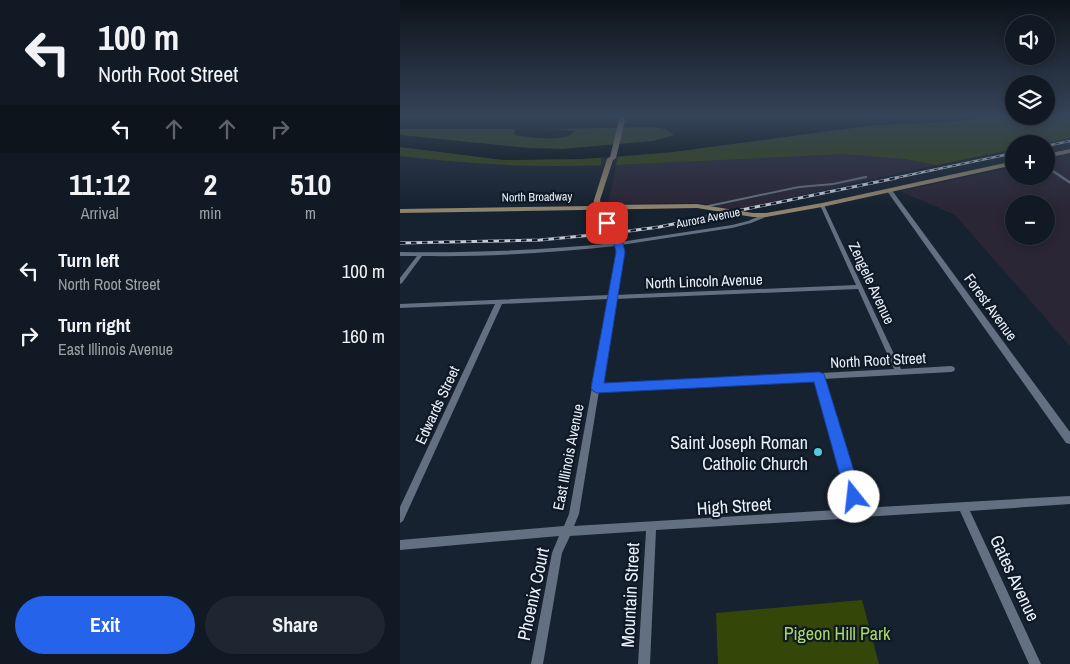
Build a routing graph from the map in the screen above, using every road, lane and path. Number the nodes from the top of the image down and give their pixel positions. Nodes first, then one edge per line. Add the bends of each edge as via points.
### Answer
1 (613, 147) edge
2 (1070, 151) edge
3 (1055, 154) edge
4 (1005, 165) edge
5 (1055, 172) edge
6 (865, 177) dead end
7 (1070, 183) edge
8 (889, 190) junction
9 (822, 205) junction
10 (704, 207) junction
11 (597, 208) junction
12 (400, 211) edge
13 (766, 215) junction
14 (619, 244) junction
15 (400, 254) edge
16 (421, 254) junction
17 (400, 282) edge
18 (859, 287) junction
19 (613, 298) junction
20 (498, 303) junction
21 (400, 306) edge
22 (951, 369) dead end
23 (899, 372) junction
24 (819, 377) junction
25 (597, 388) junction
26 (1070, 440) edge
27 (1070, 500) edge
28 (963, 507) junction
29 (859, 514) junction
30 (400, 518) edge
31 (651, 527) junction
32 (566, 531) junction
33 (400, 545) edge
34 (536, 664) edge
35 (644, 664) edge
36 (1035, 664) edge

1 - 11 main road via 607,159 610,159
2 - 3 main road
4 - 8 main road, Aurora Avenue
5 - 7 street
6 - 10 street, North Broadway
8 - 9 main road, Aurora Avenue
8 - 26 street, Forest Avenue
9 - 13 main road, Aurora Avenue
9 - 18 street, Zengele Avenue
10 - 11 main road, North Broadway
10 - 13 main road, North Broadway
11 - 12 main road, North Broadway
11 - 14 street
13 - 14 street, Aurora Avenue via 748,222
14 - 16 street, Aurora Avenue
14 - 19 street, East Illinois Avenue
15 - 16 street, Aurora Avenue
16 - 17 street
18 - 19 street, North Lincoln Avenue
18 - 23 street, Zengele Avenue
19 - 20 street, North Lincoln Avenue
19 - 25 street, East Illinois Avenue
20 - 21 street, North Lincoln Avenue
20 - 30 street, Edwards Street
22 - 23 street, North Root Street
23 - 24 street, North Root Street
24 - 25 street, North Root Street
24 - 29 street
25 - 32 street, East Illinois Avenue via 574,514
27 - 28 street, High Street
28 - 29 street, High Street
28 - 36 street, Gates Avenue
29 - 31 street, High Street
31 - 32 street, High Street
31 - 35 street, Mountain Street
32 - 33 street, High Street
32 - 34 street, Phoenix Court via 557,553

